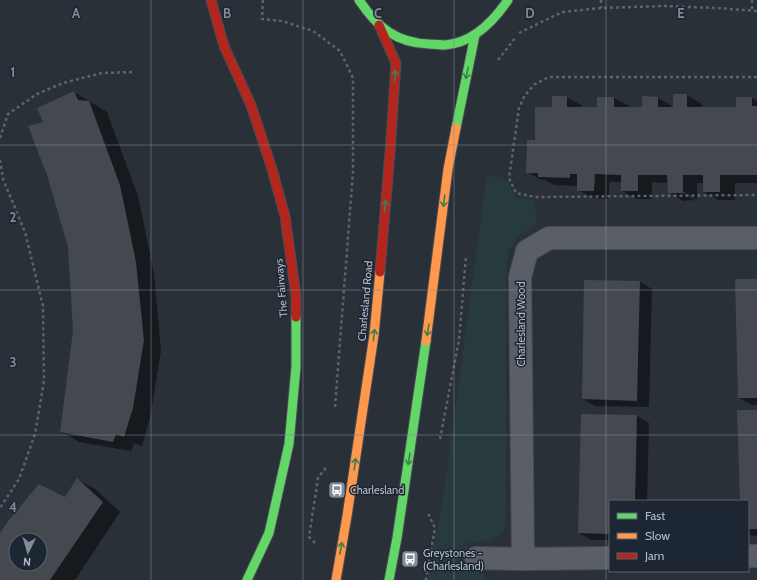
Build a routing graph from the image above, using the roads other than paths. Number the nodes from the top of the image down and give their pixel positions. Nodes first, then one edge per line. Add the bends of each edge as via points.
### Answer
1 (211, 0) edge
2 (359, 0) edge
3 (508, 0) edge
4 (379, 25) junction
5 (475, 35) junction
6 (757, 238) edge
7 (476, 558) dead end
8 (609, 558) edge
9 (523, 559) junction
10 (247, 580) edge
11 (336, 580) edge
12 (389, 580) edge

1 - 10 main road, The Fairways via 224,46 251,105 272,169 284,216 296,296 296,368 289,444 269,532
2 - 4 main road
3 - 5 main road via 500,13
4 - 5 main road via 395,36 415,43 444,45
11 -> 4 main road, Charlesland Road via 374,335 390,152 396,63
5 -> 12 main road via 448,169 429,325
6 - 9 street, Charlesland Wood via 549,238 527,251 520,277
7 - 9 street
8 - 9 street

